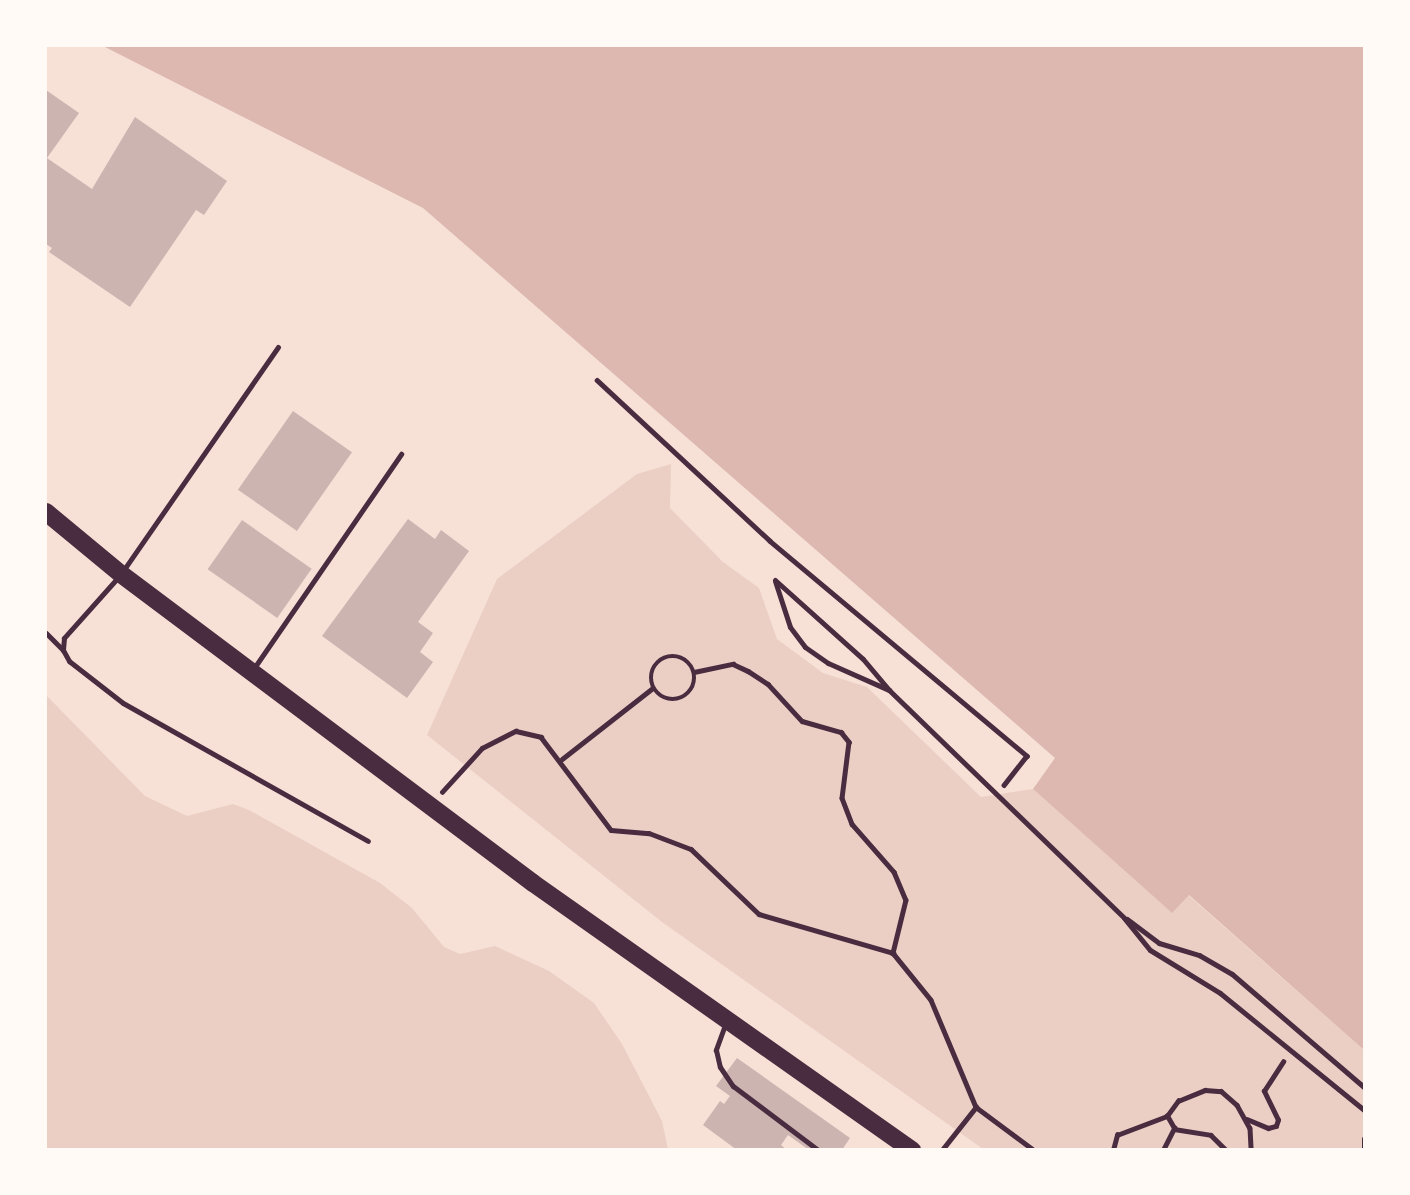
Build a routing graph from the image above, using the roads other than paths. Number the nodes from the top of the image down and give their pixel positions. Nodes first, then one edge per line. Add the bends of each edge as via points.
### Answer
1 (278, 347) dead end
2 (401, 454) dead end
3 (46, 512) edge
4 (121, 573) junction
5 (46, 634) edge
6 (63, 650) junction
7 (253, 671) junction
8 (889, 690) junction
9 (368, 841) dead end
10 (1124, 918) junction
11 (727, 1020) junction
12 (1364, 1087) edge
13 (1364, 1110) edge
14 (904, 1148) edge
15 (818, 1150) edge

1 - 4 lane
2 - 7 lane
3 - 4 main road
4 - 6 lane via 64,638
4 - 7 main road
5 - 6 lane
6 - 9 lane via 69,661 123,703
7 - 11 main road via 533,883
8 - 8 lane via 863,659 775,580 790,627 805,647 828,663
8 - 10 lane
10 - 12 lane via 1159,943 1199,955 1232,974
10 - 13 lane via 1150,950 1220,993
11 - 14 main road
11 - 15 lane via 716,1050 720,1067 733,1086

